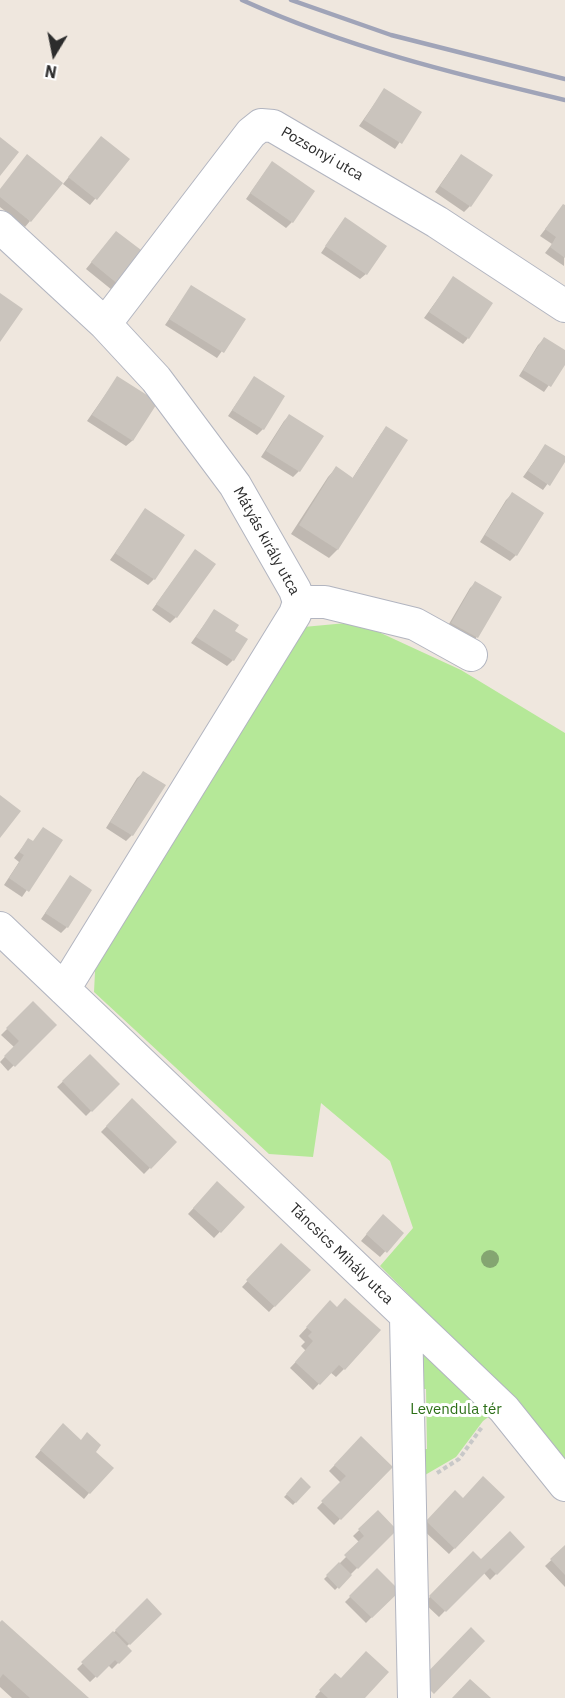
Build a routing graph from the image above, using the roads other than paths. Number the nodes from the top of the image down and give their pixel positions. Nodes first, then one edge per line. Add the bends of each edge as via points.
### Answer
1 (0, 227) edge
2 (565, 306) edge
3 (105, 324) junction
4 (299, 602) junction
5 (471, 655) dead end
6 (0, 928) edge
7 (64, 989) junction
8 (406, 1317) junction
9 (565, 1485) edge
10 (414, 1698) edge

1 - 3 street, Mátyás király utca
2 - 3 street, Pozsonyi utca via 437,222 273,126 261,125
3 - 4 street, Mátyás király utca via 156,379 235,485
4 - 5 street via 325,602 415,624
4 - 7 street, Mátyás király utca
6 - 7 street, Táncsics Mihály utca
7 - 8 street, Táncsics Mihály utca
8 - 9 street via 504,1409
8 - 10 street, Táncsics Mihály utca

